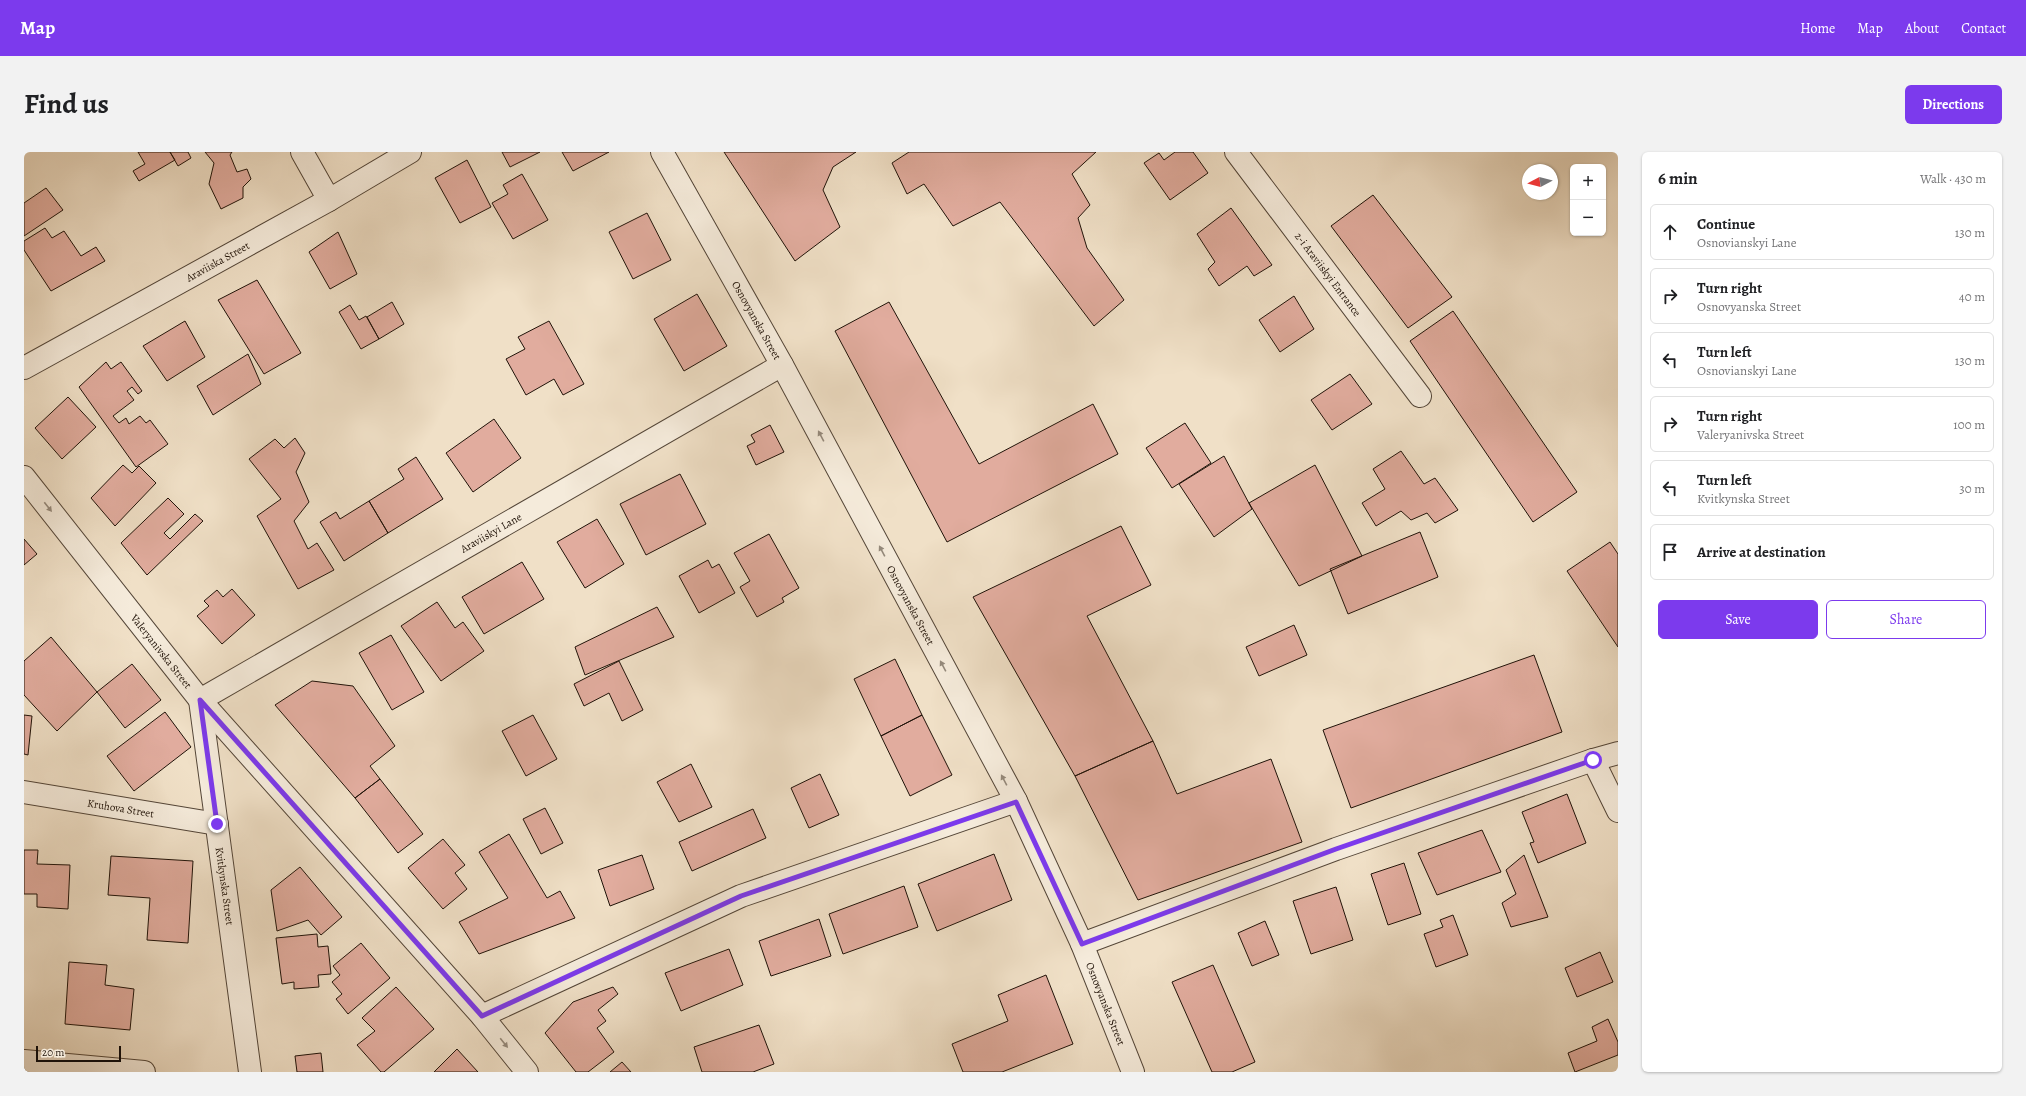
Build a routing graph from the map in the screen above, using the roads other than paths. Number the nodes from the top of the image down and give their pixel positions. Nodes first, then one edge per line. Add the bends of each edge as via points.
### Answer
1 (302, 152) edge
2 (410, 152) edge
3 (662, 152) edge
4 (1236, 152) edge
5 (329, 200) junction
6 (782, 365) junction
7 (24, 368) edge
8 (1420, 396) dead end
9 (24, 477) edge
10 (200, 700) junction
11 (1618, 753) edge
12 (1593, 760) junction
13 (24, 792) edge
14 (1016, 802) junction
15 (1618, 811) edge
16 (217, 824) junction
17 (1082, 944) junction
18 (482, 1016) junction
19 (24, 1062) edge
20 (144, 1072) edge
21 (250, 1072) edge
22 (527, 1072) edge
23 (1133, 1072) edge

1 - 5 street
2 - 5 street, Araviiska Street
3 - 6 street, Osnovyanska Street
4 - 8 street, 2-i Araviiskyi Entrance
5 - 7 street, Araviiska Street
6 - 10 street, Araviiskyi Lane
14 -> 6 street, Osnovyanska Street
9 -> 10 street, Valeryanivska Street
10 - 16 street, Kvitkynska Street
10 - 18 street, Valeryanivska Street
11 - 12 street
12 - 15 street
12 - 17 street via 1336,849
13 - 16 street, Kruhova Street
14 - 17 street, Osnovyanska Street
14 - 18 street via 741,896
16 - 21 street, Kvitkynska Street
17 - 23 street, Osnovyanska Street
18 -> 22 street, Valeryanivska Street
19 - 20 street

